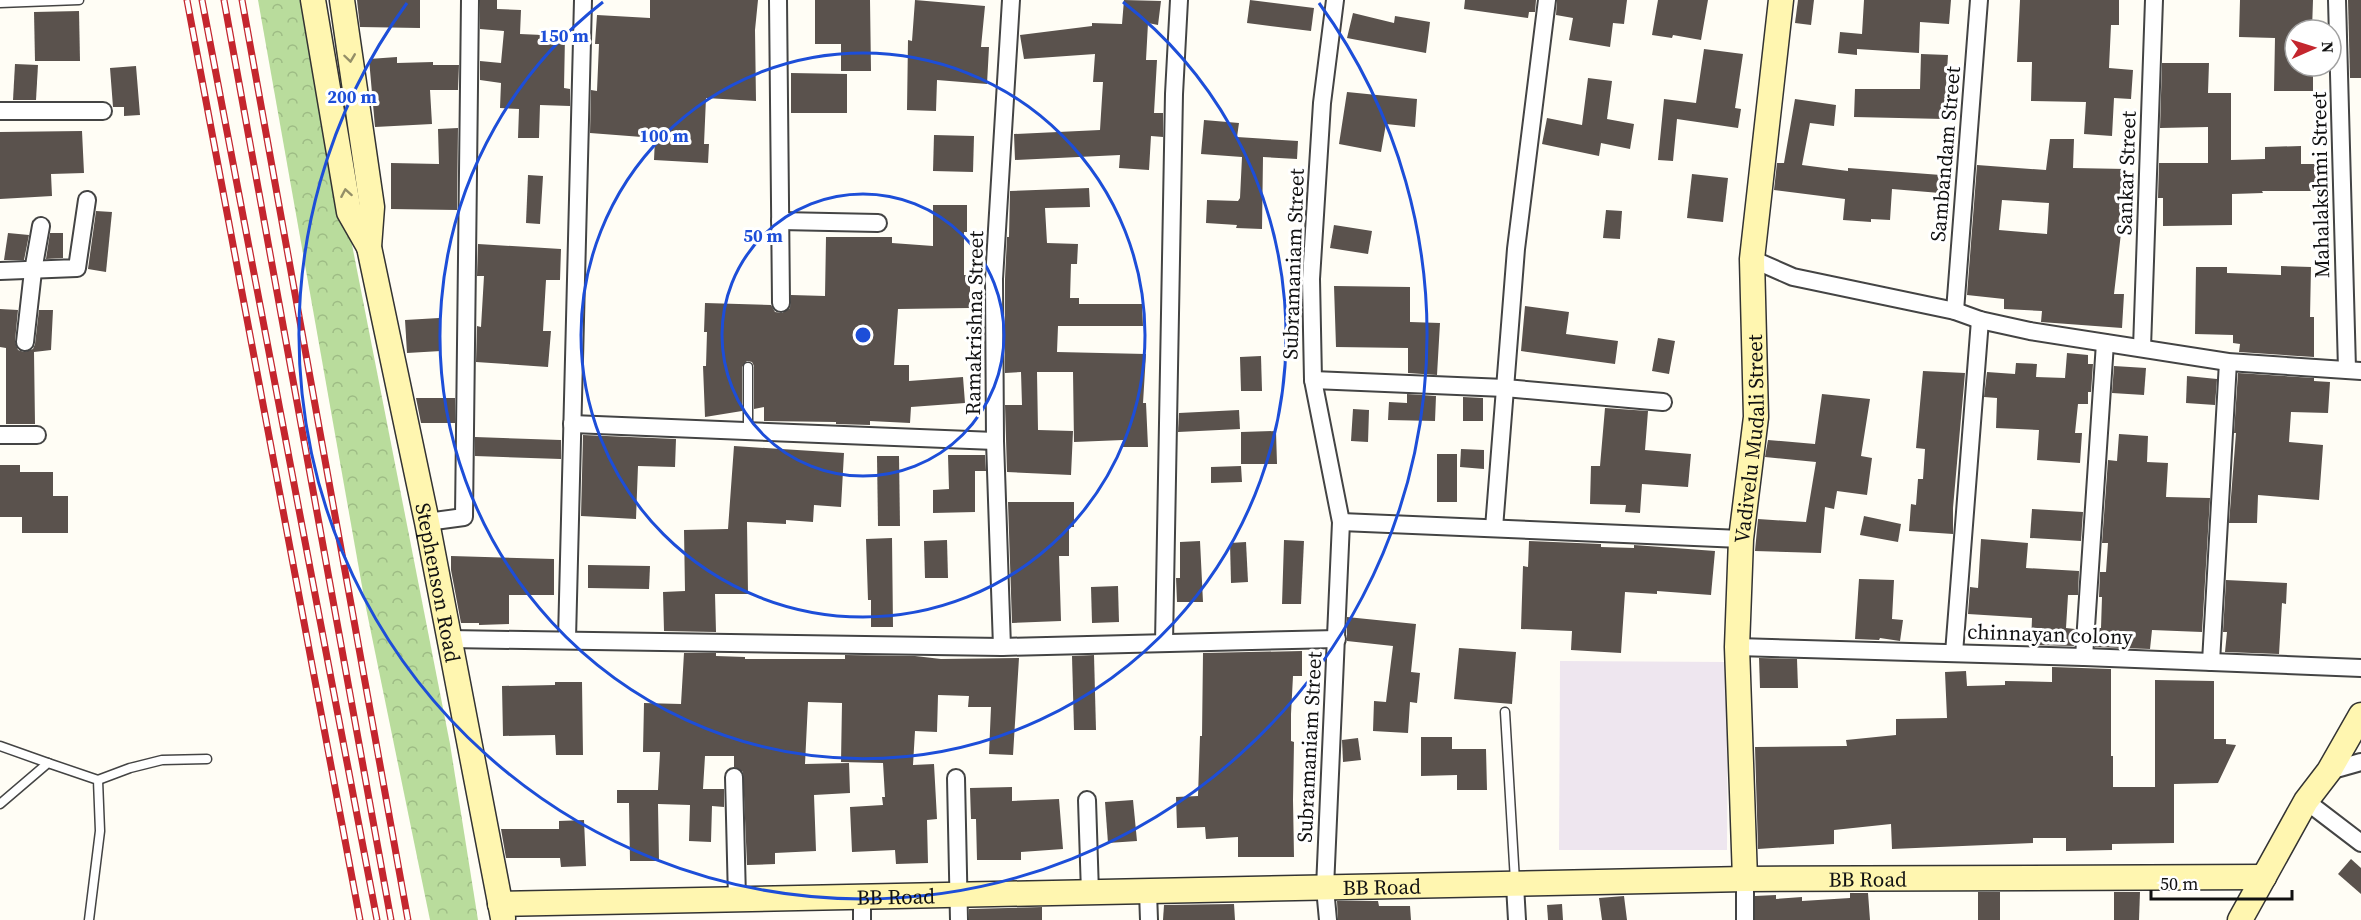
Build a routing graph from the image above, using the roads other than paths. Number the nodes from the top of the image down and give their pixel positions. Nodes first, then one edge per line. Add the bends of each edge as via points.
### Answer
1 (79, 0) edge
2 (313, 0) edge
3 (342, 0) edge
4 (470, 0) edge
5 (583, 0) edge
6 (778, 0) edge
7 (1011, 0) edge
8 (1179, 0) edge
9 (1335, 0) edge
10 (1547, 0) edge
11 (1781, 0) edge
12 (1979, 0) edge
13 (2154, 0) edge
14 (2337, 0) edge
15 (0, 3) edge
16 (0, 111) edge
17 (103, 111) dead end
18 (87, 200) dead end
19 (780, 221) junction
20 (878, 223) dead end
21 (40, 226) dead end
22 (369, 246) junction
23 (1752, 259) junction
24 (0, 271) edge
25 (33, 271) junction
26 (781, 303) dead end
27 (1955, 311) junction
28 (1980, 320) junction
29 (25, 342) dead end
30 (2105, 342) junction
31 (2142, 348) junction
32 (2228, 362) junction
33 (748, 367) dead end
34 (2354, 370) edge
35 (1312, 380) junction
36 (1505, 388) junction
37 (1663, 402) dead end
38 (572, 424) junction
39 (748, 431) junction
40 (0, 435) edge
41 (37, 435) dead end
42 (995, 441) junction
43 (427, 522) junction
44 (1341, 522) junction
45 (1494, 528) junction
46 (1740, 539) junction
47 (449, 639) junction
48 (567, 639) junction
49 (1337, 639) junction
50 (1164, 643) junction
51 (1002, 647) junction
52 (1737, 647) junction
53 (1954, 653) junction
54 (2084, 657) junction
55 (2211, 662) junction
56 (2361, 668) edge
57 (1505, 712) dead end
58 (2361, 715) edge
59 (0, 746) edge
60 (207, 759) dead end
61 (2361, 762) edge
62 (48, 763) junction
63 (2329, 771) junction
64 (734, 777) dead end
65 (956, 778) dead end
66 (98, 780) junction
67 (1087, 800) dead end
68 (2306, 801) junction
69 (0, 804) edge
70 (2361, 843) edge
71 (2264, 877) junction
72 (1745, 879) junction
73 (1515, 885) junction
74 (1325, 888) junction
75 (1148, 892) junction
76 (1090, 893) junction
77 (959, 895) junction
78 (736, 899) junction
79 (862, 908) edge
80 (502, 912) edge
81 (89, 920) edge
82 (959, 920) edge
83 (1149, 920) edge
84 (1328, 920) edge
85 (1517, 920) edge
86 (1745, 920) edge
87 (2240, 920) edge

1 - 15 lane
22 -> 2 street via 349,212
3 -> 22 street via 372,207
4 - 43 street via 464,517
5 - 38 street
6 - 19 street
7 - 42 street, Ramakrishna Street via 994,279
8 - 50 street
9 - 35 street, Subramaniam Street via 1322,103 1313,244
10 - 36 street via 1516,249
11 - 23 street, Vadivelu Mudali Street
12 - 27 street, Sambandam Street
13 - 31 street, Sankar Street
14 - 34 street, Mahalakshmi Street
16 - 17 street
18 - 25 street via 77,268
19 - 20 street
19 - 26 street
21 - 25 street
22 - 43 street, Stephenson Road
23 - 27 street via 1793,277
23 - 46 street, Vadivelu Mudali Street via 1756,417
24 - 25 street
25 - 29 street
27 - 28 street
28 - 30 street
28 - 53 street
30 - 31 street
30 - 54 street
31 - 32 street
32 - 34 street
32 - 55 street
33 - 39 lane
35 - 36 street
35 - 44 street, Subramaniam Street
36 - 37 street
36 - 45 street
38 - 39 street
38 - 48 street
39 - 42 street
40 - 41 street
42 - 51 street, Ramakrishna Street
43 - 47 street, Stephenson Road
44 - 45 street
44 - 49 street, Subramaniam Street
45 - 46 street
46 - 52 street, Vadivelu Mudali Street
47 - 48 street
47 - 80 street, Stephenson Road
48 - 51 street
49 - 50 street
49 - 74 street, Subramaniam Street
50 - 51 street
52 - 53 street, chinnayan colony
52 - 72 street, Vadivelu Mudali Street
53 - 54 street, chinnayan colony
54 - 55 street, chinnayan colony
55 - 56 street, chinnayan colony
57 - 73 lane
58 - 63 street
59 - 62 lane
60 - 66 lane via 162,760
61 - 63 street
62 - 66 lane
62 - 69 lane
63 - 68 street
64 - 78 street
65 - 77 street
66 - 81 lane via 100,831
67 - 76 street
68 - 70 street
68 - 71 street
71 - 72 street, BB Road
71 - 87 street
72 - 73 street, BB Road
72 - 86 street
73 - 74 street, BB Road
73 - 85 street
74 - 75 street, BB Road
74 - 84 street, Subramaniam Street
75 - 76 street, BB Road
75 - 83 street
76 - 77 street, BB Road
77 - 79 street, BB Road
77 - 82 street
78 - 79 street, BB Road
78 - 80 street, BB Road

